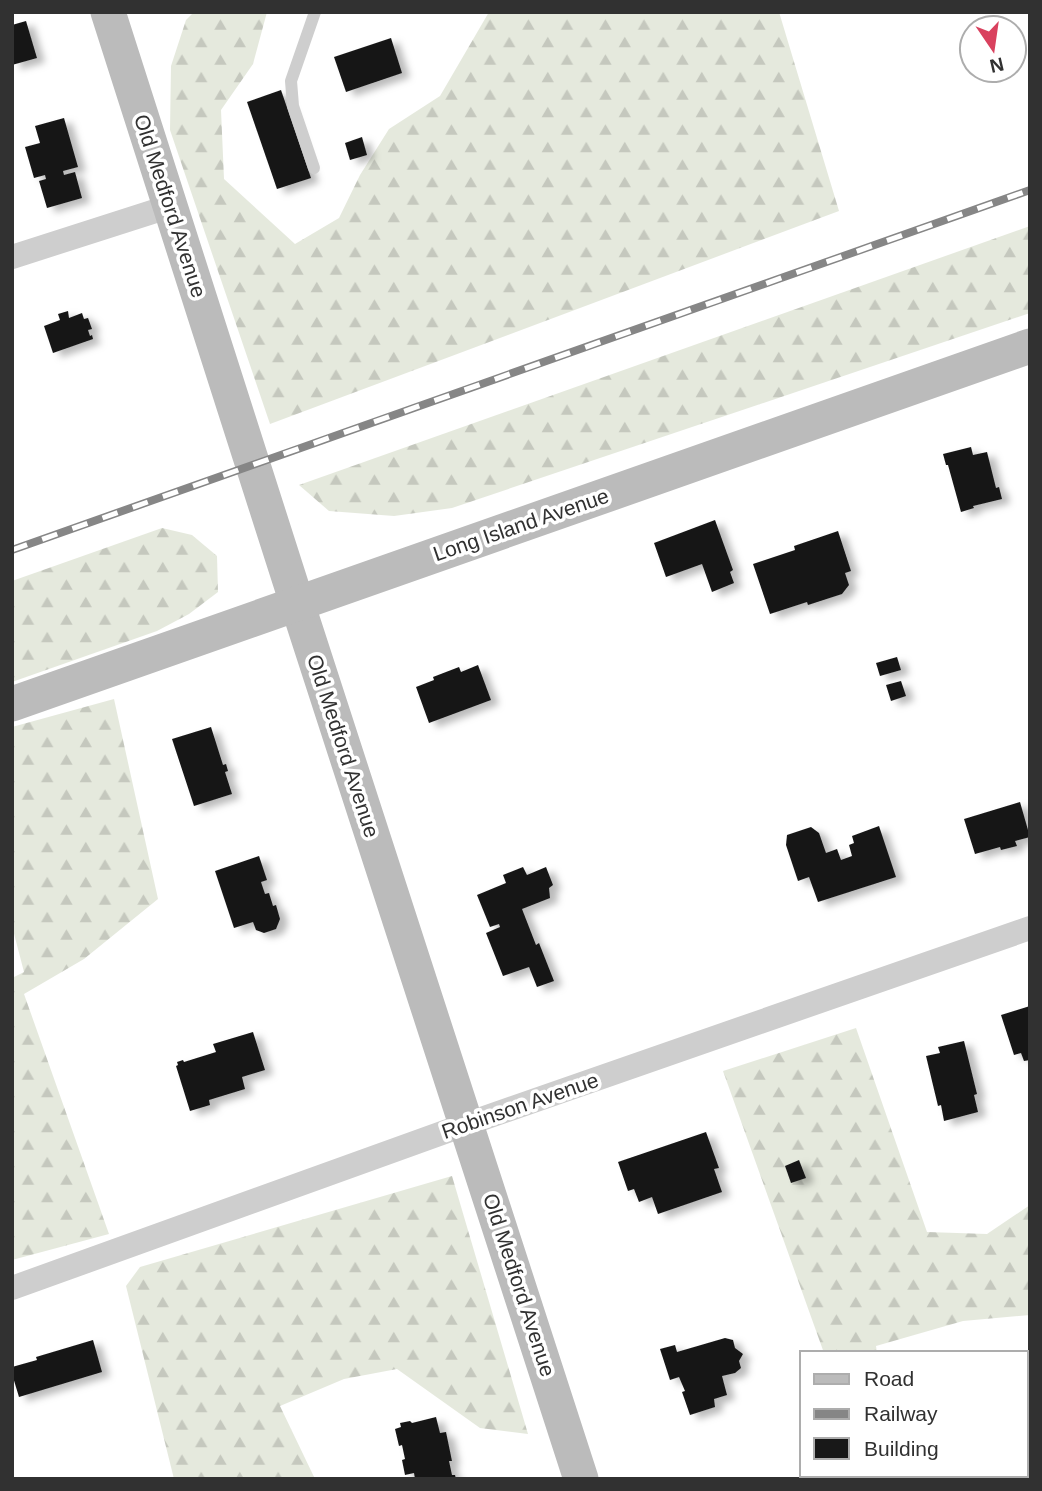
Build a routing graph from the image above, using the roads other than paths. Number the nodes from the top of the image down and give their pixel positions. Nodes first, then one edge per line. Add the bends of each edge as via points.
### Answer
1 (108, 12) edge
2 (315, 12) edge
3 (314, 168) dead end
4 (171, 206) junction
5 (12, 257) edge
6 (1030, 346) edge
7 (297, 603) junction
8 (12, 704) edge
9 (1030, 928) edge
10 (467, 1124) junction
11 (12, 1288) edge
12 (581, 1479) edge

1 - 4 street, Old Medford Avenue
2 - 3 lane via 291,80 293,106
4 - 5 street
4 - 7 street, Old Medford Avenue
6 - 7 street, Long Island Avenue
7 - 8 street, Long Island Avenue
7 - 10 street, Old Medford Avenue
9 - 10 street, Robinson Avenue
10 - 11 street, Robinson Avenue
10 - 12 street, Old Medford Avenue

